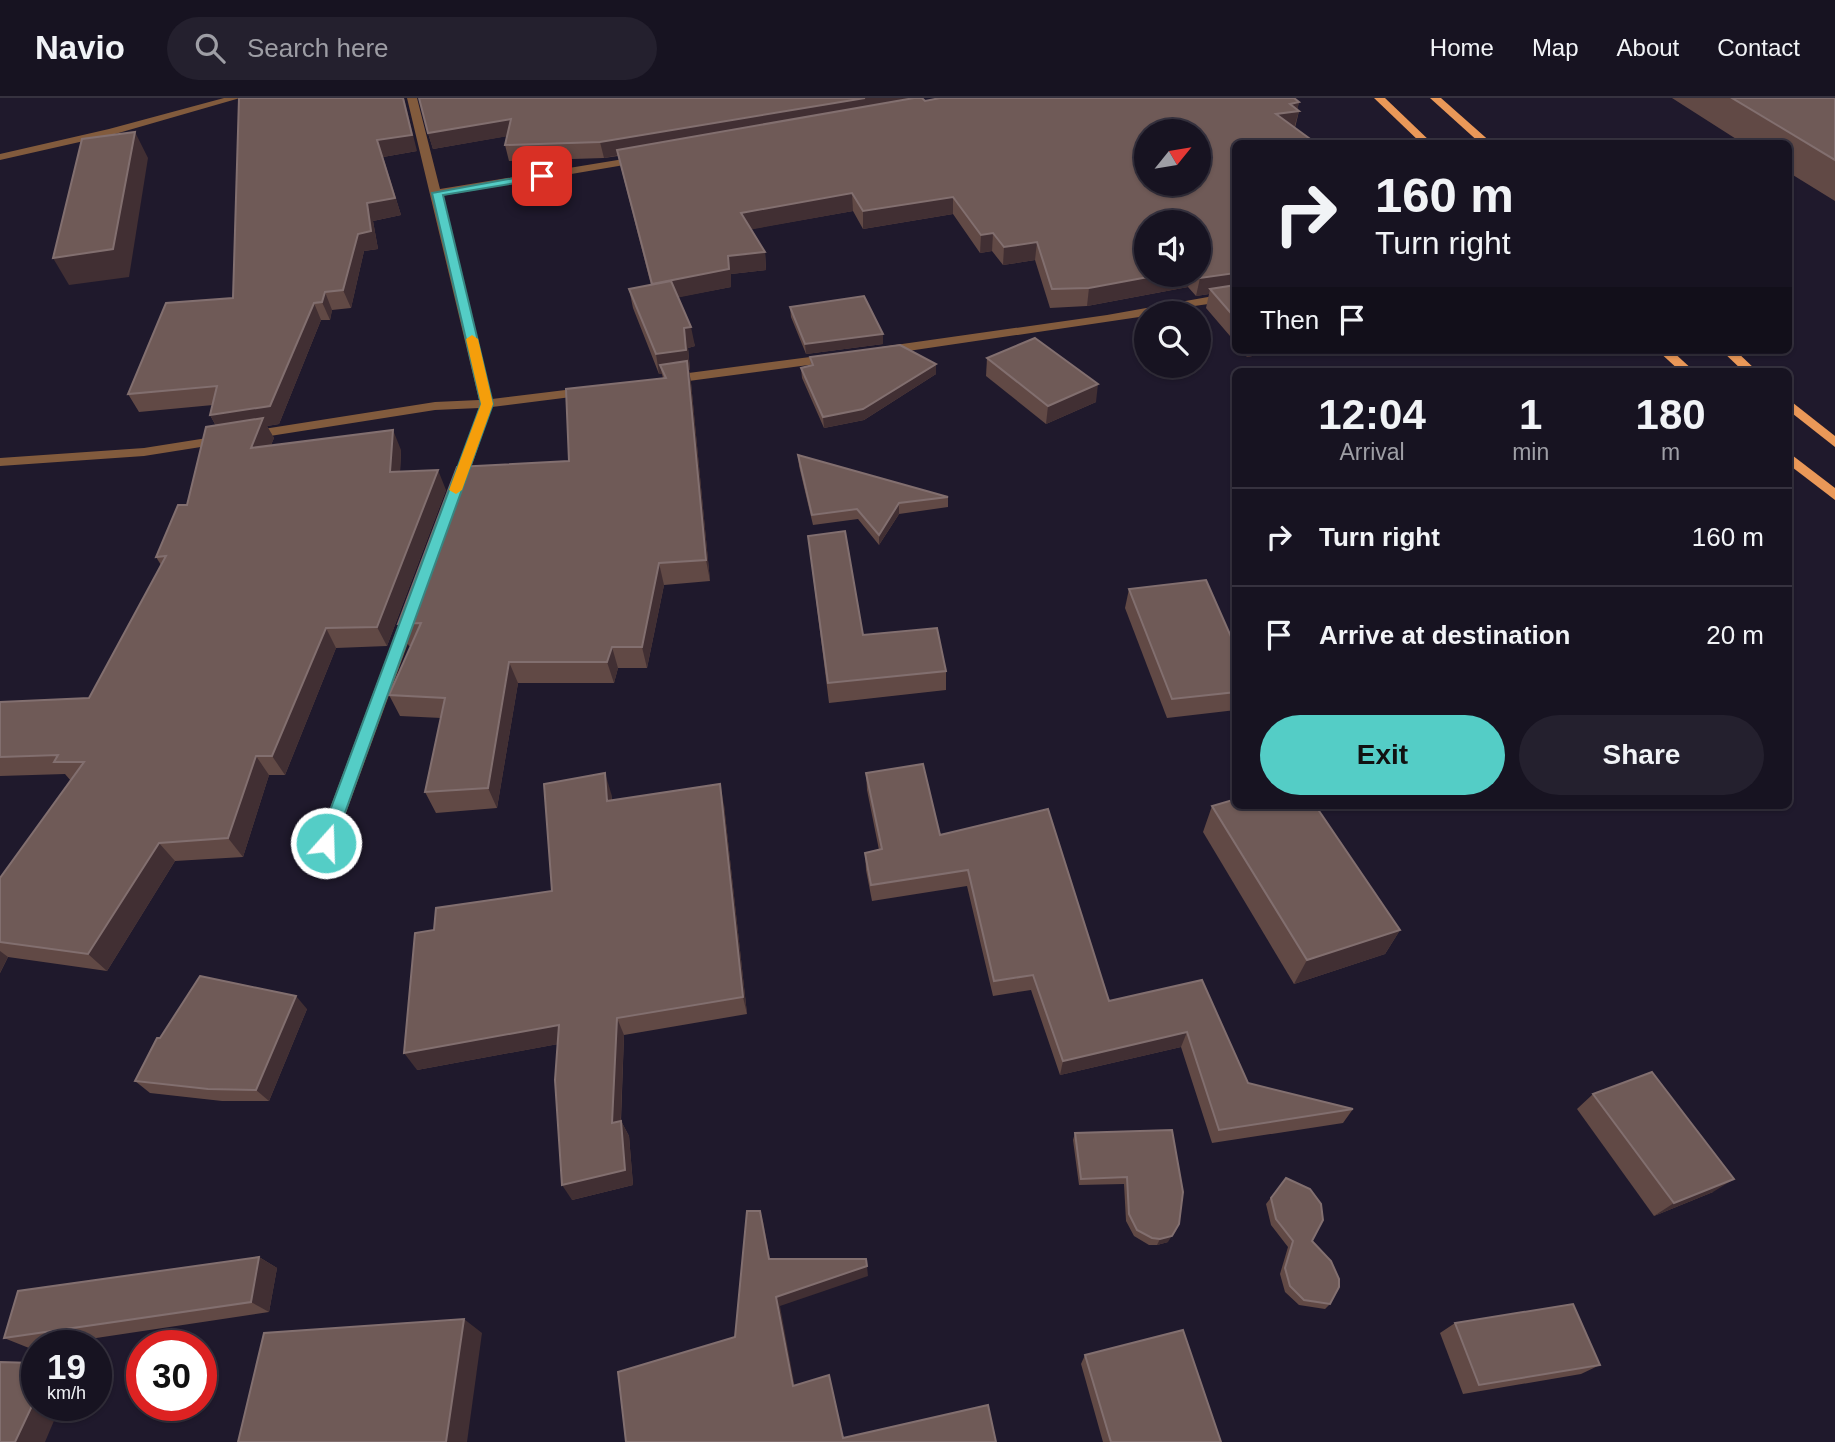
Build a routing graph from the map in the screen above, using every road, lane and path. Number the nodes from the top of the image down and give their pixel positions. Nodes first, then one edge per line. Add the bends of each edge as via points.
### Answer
1 (235, 98) edge
2 (412, 98) edge
3 (1379, 98) edge
4 (1435, 98) edge
5 (1424, 140) edge
6 (1483, 140) edge
7 (661, 156) edge
8 (0, 157) edge
9 (437, 193) junction
10 (1232, 297) edge
11 (1667, 354) edge
12 (1732, 354) edge
13 (1684, 368) edge
14 (1748, 368) edge
15 (649, 383) edge
16 (609, 388) edge
17 (487, 404) junction
18 (1792, 406) edge
19 (1835, 443) edge
20 (1792, 459) edge
21 (0, 462) edge
22 (1835, 495) edge
23 (449, 508) edge
24 (416, 598) edge
25 (326, 843) dead end

1 - 8 street
2 - 9 street
3 - 5 main road
4 - 6 main road
7 - 9 street
9 - 17 street
10 - 15 street via 1107,319
11 - 13 main road
12 - 14 main road
16 - 17 street
17 - 21 street via 435,406 144,452
17 - 23 street
18 - 19 main road
20 - 22 main road
24 - 25 street

